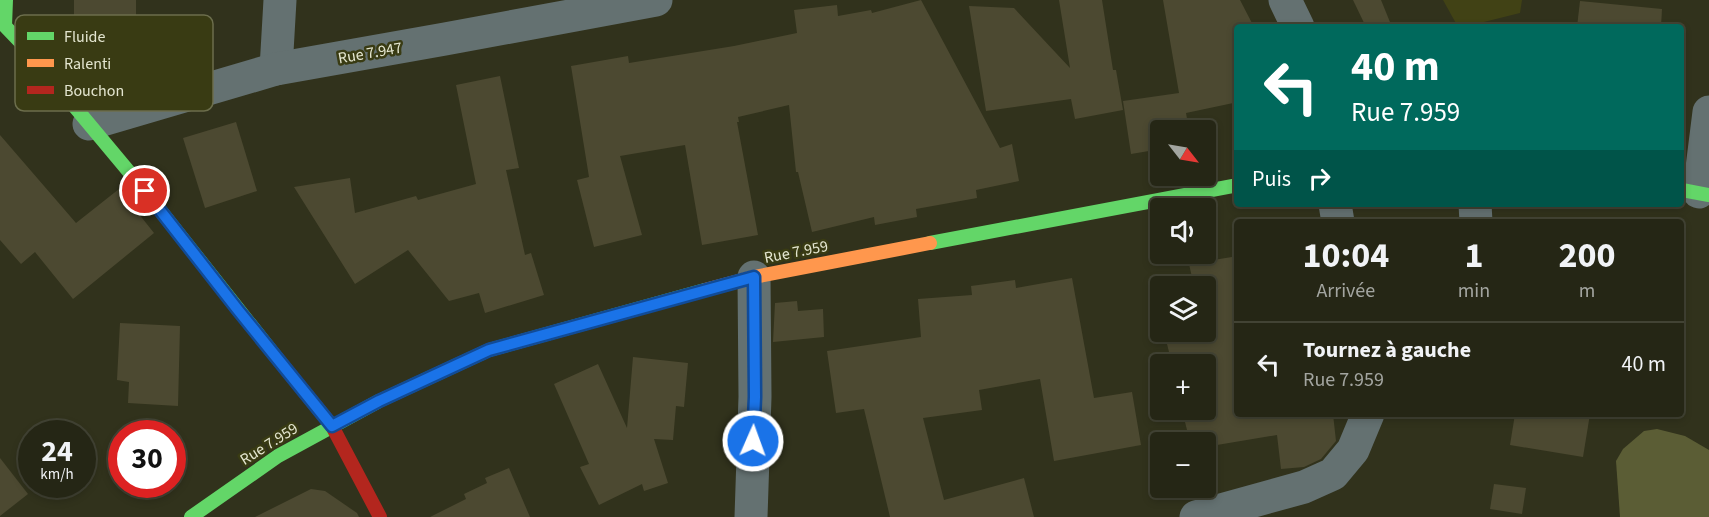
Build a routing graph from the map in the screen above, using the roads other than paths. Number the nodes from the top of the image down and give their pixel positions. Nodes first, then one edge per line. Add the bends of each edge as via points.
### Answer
1 (280, 0) edge
2 (656, 0) edge
3 (1285, 0) edge
4 (3, 17) edge
5 (1297, 24) edge
6 (15, 34) edge
7 (276, 69) junction
8 (213, 88) edge
9 (78, 111) edge
10 (133, 111) edge
11 (1709, 112) edge
12 (89, 124) junction
13 (1234, 186) edge
14 (1696, 192) edge
15 (754, 277) junction
16 (1367, 417) edge
17 (332, 426) junction
18 (191, 517) edge
19 (380, 517) edge
20 (751, 517) edge
21 (1196, 517) edge

1 - 7 street
2 - 7 street, Rue 7.947
3 - 5 street
4 - 6 street
7 - 8 street, Rue 7.947
9 - 12 street
10 - 12 street, Rue 7.947
11 - 14 street
12 - 17 street
13 - 15 street, Rue 7.959
15 - 17 street, Rue 7.959 via 489,350
15 - 20 street
16 - 21 street via 1353,450 1333,474 1304,487
17 - 18 street, Rue 7.959 via 278,456
17 - 19 street

